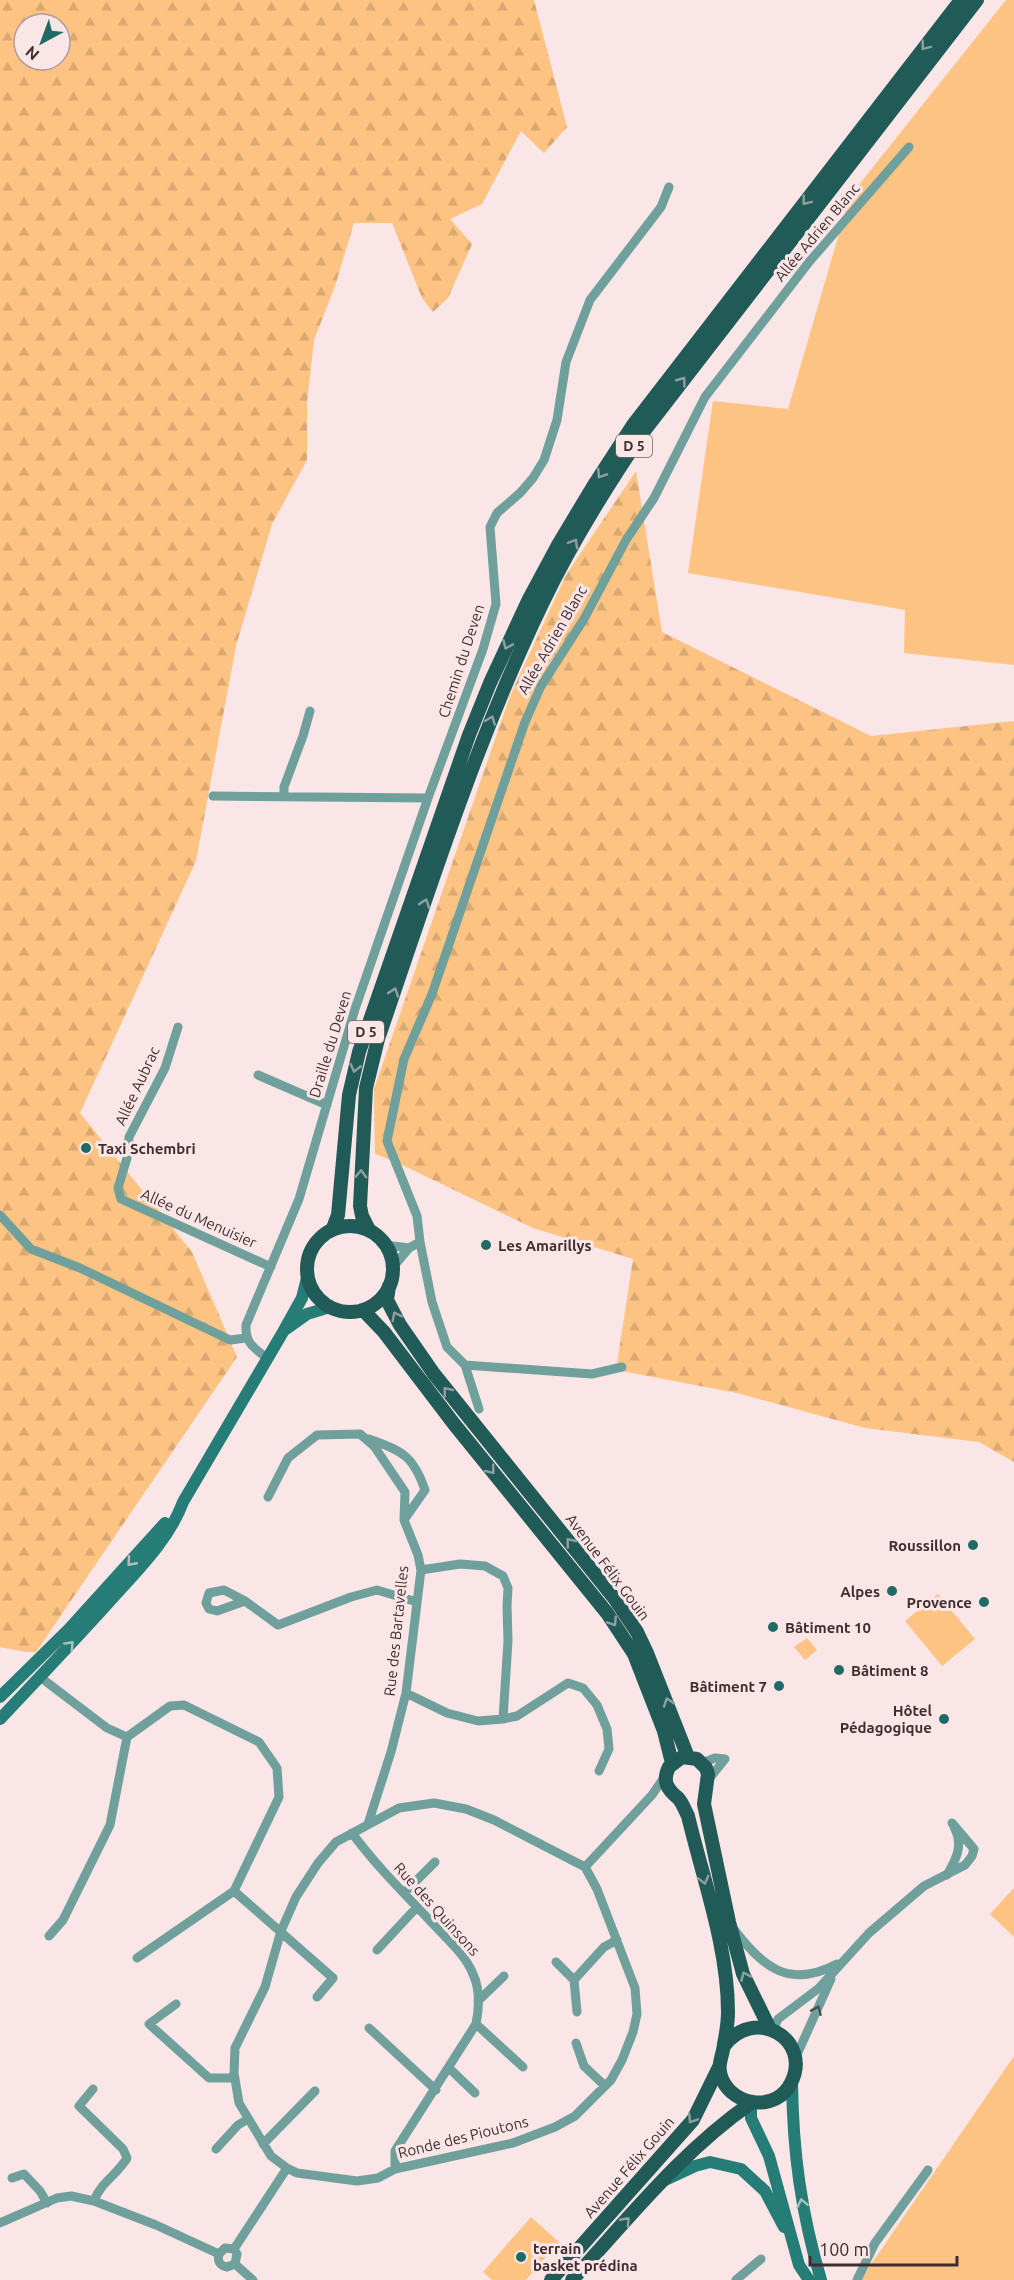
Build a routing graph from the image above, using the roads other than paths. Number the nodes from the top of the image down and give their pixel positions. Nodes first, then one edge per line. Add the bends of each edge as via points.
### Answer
1 (961, 0) edge
2 (977, 0) edge
3 (909, 147) dead end
4 (669, 187) dead end
5 (310, 711) dead end
6 (454, 730) joint
7 (284, 795) junction
8 (213, 796) dead end
9 (428, 798) junction
10 (178, 1027) dead end
11 (258, 1075) dead end
12 (327, 1105) junction
13 (127, 1158) joint
14 (0, 1215) edge
15 (333, 1228) junction
16 (369, 1230) junction
17 (420, 1242) junction
18 (385, 1245) junction
19 (409, 1248) junction
20 (271, 1267) junction
21 (393, 1267) junction
22 (307, 1278) junction
23 (389, 1286) junction
24 (330, 1307) junction
25 (363, 1310) junction
26 (283, 1332) junction
27 (246, 1338) junction
28 (267, 1358) junction
29 (465, 1365) junction
30 (622, 1367) dead end
31 (479, 1409) dead end
32 (365, 1437) junction
33 (268, 1497) dead end
34 (183, 1502) junction
35 (404, 1520) junction
36 (421, 1570) junction
37 (245, 1600) dead end
38 (417, 1602) junction
39 (30, 1667) junction
40 (41, 1676) junction
41 (3, 1690) edge
42 (406, 1693) junction
43 (5, 1707) edge
44 (0, 1719) edge
45 (503, 1719) junction
46 (127, 1737) junction
47 (688, 1757) junction
48 (672, 1763) junction
49 (702, 1763) junction
50 (599, 1771) dead end
51 (666, 1776) junction
52 (707, 1784) junction
53 (652, 1795) junction
54 (675, 1795) junction
55 (368, 1824) junction
56 (352, 1833) junction
57 (435, 1862) dead end
58 (585, 1867) junction
59 (947, 1875) junction
60 (234, 1891) junction
61 (404, 1893) junction
62 (417, 1907) junction
63 (729, 1922) junction
64 (281, 1931) junction
65 (49, 1936) dead end
66 (617, 1940) junction
67 (377, 1950) dead end
68 (137, 1958) dead end
69 (556, 1962) dead end
70 (842, 1962) junction
71 (504, 1976) dead end
72 (574, 1980) junction
73 (318, 1997) dead end
74 (478, 2001) junction
75 (176, 2004) dead end
76 (577, 2012) dead end
77 (476, 2024) junction
78 (369, 2028) dead end
79 (772, 2029) junction
80 (576, 2043) dead end
81 (724, 2046) junction
82 (795, 2059) junction
83 (523, 2067) dead end
84 (719, 2067) junction
85 (449, 2068) junction
86 (235, 2078) junction
87 (792, 2083) junction
88 (605, 2086) junction
89 (93, 2090) dead end
90 (436, 2090) junction
91 (315, 2091) dead end
92 (475, 2093) dead end
93 (751, 2103) junction
94 (248, 2119) junction
95 (263, 2144) junction
96 (216, 2149) dead end
97 (287, 2168) junction
98 (395, 2169) junction
99 (928, 2170) dead end
100 (12, 2178) dead end
101 (662, 2181) junction
102 (94, 2201) junction
103 (47, 2203) junction
104 (0, 2223) edge
105 (792, 2241) junction
106 (234, 2249) junction
107 (219, 2253) junction
108 (761, 2259) dead end
109 (235, 2264) junction
110 (253, 2280) edge
111 (551, 2280) edge
112 (572, 2280) edge
113 (736, 2280) edge
114 (809, 2280) edge
115 (821, 2280) edge
116 (857, 2280) edge

1 -> 15 main road, D 5 via 633,425 529,599 469,735 359,1052 349,1095 338,1215
16 -> 2 main road, D 5 via 360,1206 362,1148 366,1088 378,1039 492,717 543,603 605,489 644,432
3 - 17 street, Allée Adrien Blanc via 809,262 705,397 654,498 541,686 497,800 432,994 404,1059 387,1142 417,1216
4 - 6 street, Chemin du Deven via 661,207 590,300 566,362 544,460 533,478 497,513 490,527 496,604
5 - 7 street
6 - 9 street, Draille du Deven
7 - 8 street
7 - 9 street
9 - 12 street, Draille du Deven via 352,1018
10 - 13 street, Allée Aubrac via 165,1068 129,1137
11 - 12 street
12 - 20 street, Draille du Deven via 299,1200
13 - 20 street, Allée du Menuisier via 118,1188 121,1199
14 - 27 street via 32,1249 230,1340
15 - 16 main road
15 - 22 main road via 311,1248
16 - 18 main road
17 - 19 street
17 - 29 street, Allée Adrien Blanc via 432,1302 447,1347
18 - 19 street
18 - 21 main road
19 - 21 street
20 - 27 street, Draille du Deven via 246,1325
21 - 23 main road
22 - 24 main road via 315,1295
22 - 26 main road via 302,1298
23 - 25 main road via 379,1301
47 -> 23 main road, Avenue Félix Gouin via 637,1632 615,1599 434,1374 387,1300
24 - 25 main road via 346,1312
24 - 26 main road via 307,1314
25 -> 48 main road, Avenue Félix Gouin via 607,1613 634,1654
26 - 28 main road
27 - 28 street
28 - 34 main road
29 - 30 street via 592,1374
29 - 31 street
32 - 33 street via 317,1435 288,1458
32 - 35 street, Rue des Bartavelles via 405,1492
32 - 35 street via 396,1449 417,1468 425,1490
34 -> 39 main road via 125,1569
40 -> 34 main road via 148,1559 178,1516
35 - 36 street, Rue des Bartavelles
36 - 38 street, Rue des Bartavelles
36 - 45 street via 460,1564 485,1566 503,1576 508,1588
37 - 38 street via 278,1625 377,1590
38 - 42 street, Rue des Bartavelles
39 - 40 main road via 39,1668
39 - 41 main road
40 - 43 main road
40 - 46 street via 107,1728
42 - 45 street via 447,1713 478,1721
42 - 55 street, Rue des Bartavelles
43 - 44 main road
45 - 50 street via 517,1716 568,1683 583,1688 597,1705 607,1729 609,1749
46 - 60 street via 170,1706 184,1705 259,1742 271,1759 277,1768 279,1797
46 - 65 street via 110,1825 63,1920
47 - 48 main road
47 - 49 main road
48 - 51 main road
49 - 52 main road
49 - 52 street via 724,1759
51 - 53 street
51 - 54 main road, Avenue Félix Gouin
52 - 54 main road via 696,1798
52 - 63 main road via 704,1804
53 - 54 street
53 - 58 street
54 -> 81 main road, Avenue Félix Gouin via 688,1816 726,1971 728,2014
55 - 56 street, Ronde des Pioutons
55 - 58 street, Ronde des Pioutons via 399,1808 434,1803 466,1809
56 - 61 street, Rue des Quinsons
56 - 64 street, Ronde des Pioutons via 336,1842 318,1863 296,1897
57 - 61 street
58 - 66 street, Ronde des Pioutons
59 - 59 street via 966,1865 974,1849 952,1823 959,1845
59 - 70 street via 924,1886
60 - 64 street
60 - 68 street
61 - 62 street, Rue des Quinsons
62 - 67 street
62 - 74 street, Rue des Quinsons via 473,1974
63 - 70 street via 758,1958 773,1968 802,1976
79 -> 63 main road via 743,1974
64 - 73 street via 333,1978
64 - 86 street, Ronde des Pioutons via 265,1987 235,2048
66 - 72 street via 604,1947
66 - 88 street, Ronde des Pioutons via 635,1988 637,2014 622,2060
69 - 72 street
70 - 79 street via 819,1988 778,2019
82 -> 70 street
71 - 74 street
72 - 76 street
74 - 77 street, Rue des Quinsons
75 - 86 street via 149,2024 209,2078
77 - 83 street
77 - 85 street, Rue des Quinsons
78 - 90 street
79 - 81 main road via 746,2028
79 - 82 main road via 791,2046
80 - 88 street via 584,2066
81 - 84 main road, Avenue Félix Gouin
82 - 87 main road
84 - 93 main road via 729,2091
84 -> 111 main road, Avenue Félix Gouin via 693,2120
85 - 90 street, Rue des Quinsons
85 - 92 street
86 - 94 street, Ronde des Pioutons via 239,2103
87 - 93 main road via 777,2098
115 -> 87 main road via 798,2183
88 - 98 street, Ronde des Pioutons via 575,2116 555,2127 513,2143
89 - 102 street via 78,2106 123,2149 127,2158
90 - 98 street, Rue des Quinsons via 395,2151
91 - 95 street
93 - 101 main road via 720,2125
93 - 105 main road via 751,2118 769,2156
94 - 95 street, Ronde des Pioutons
94 - 96 street
95 - 97 street, Ronde des Pioutons
97 - 98 street, Ronde des Pioutons via 297,2173 357,2181 378,2178
97 - 106 street
99 - 116 street via 875,2243
100 - 103 street via 24,2174
101 - 105 main road via 710,2162 741,2169 765,2191
112 -> 101 main road
102 - 103 street via 71,2196
102 - 107 street
103 - 104 street
105 - 114 main road via 799,2265
106 - 107 street via 225,2248
106 - 109 street via 238,2258
107 - 109 street via 222,2265
108 - 113 street
109 - 110 street

